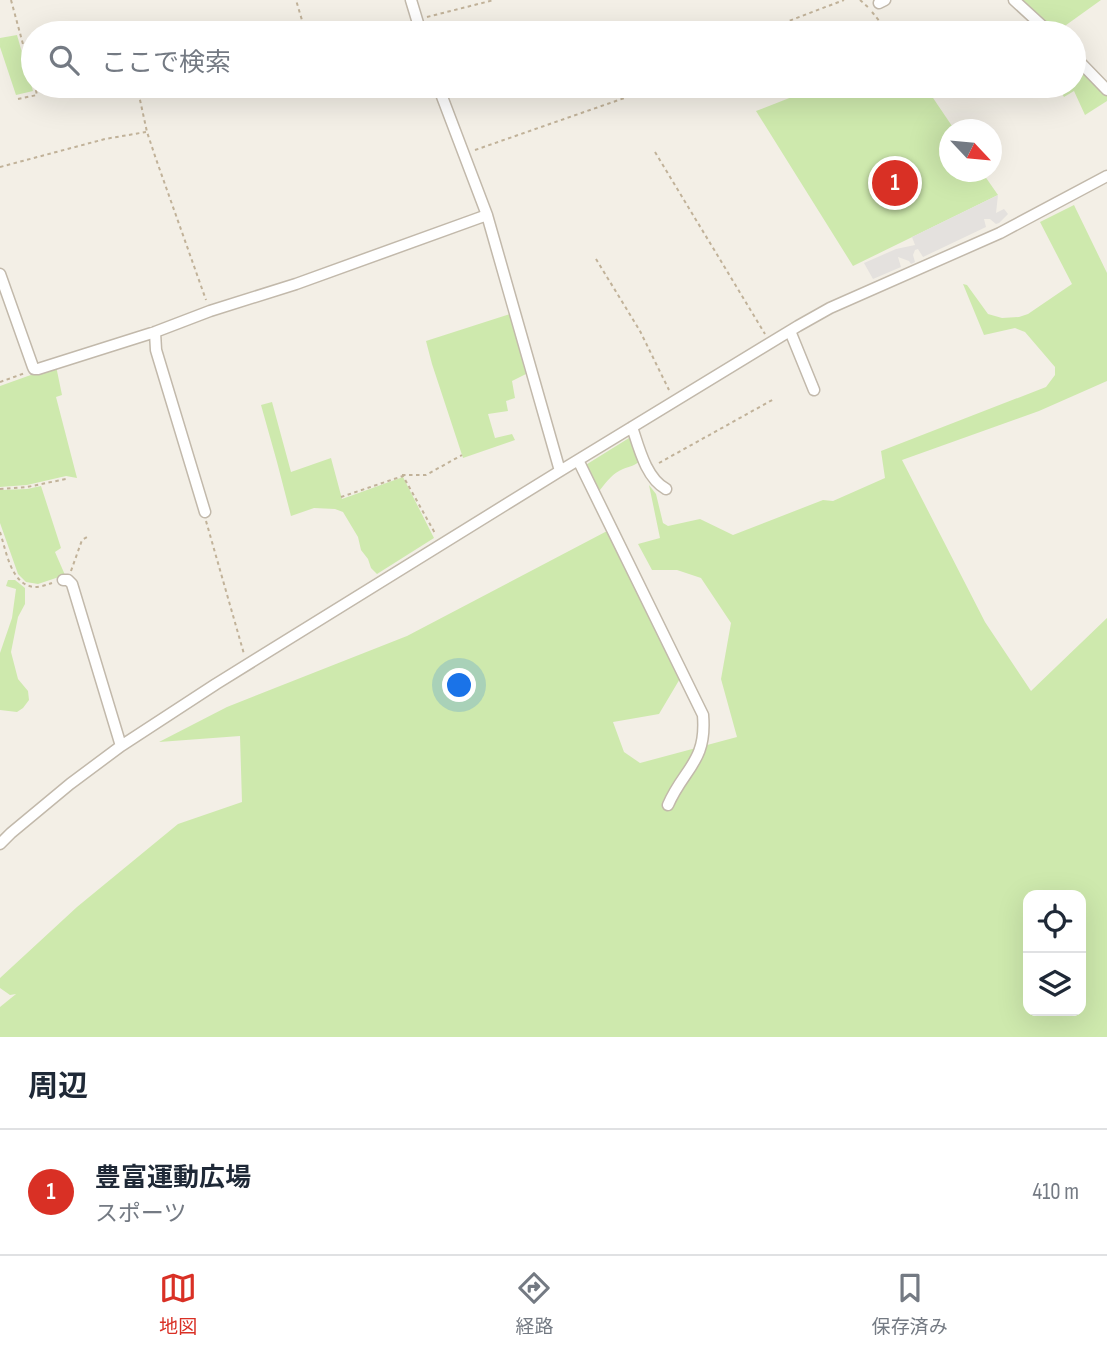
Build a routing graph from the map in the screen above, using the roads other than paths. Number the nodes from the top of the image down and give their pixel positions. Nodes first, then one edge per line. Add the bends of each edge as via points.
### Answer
1 (411, 0) edge
2 (1014, 0) edge
3 (416, 21) edge
4 (1036, 21) edge
5 (1086, 68) edge
6 (1107, 90) edge
7 (443, 98) edge
8 (1107, 176) edge
9 (486, 215) junction
10 (0, 274) edge
11 (790, 331) junction
12 (155, 332) junction
13 (814, 390) dead end
14 (632, 427) junction
15 (578, 460) junction
16 (560, 471) junction
17 (666, 489) dead end
18 (205, 512) road end
19 (65, 580) road end
20 (121, 746) junction
21 (668, 805) dead end
22 (0, 844) edge

1 - 3 street
2 - 4 street
5 - 6 street
7 - 9 street
8 - 11 street via 1000,233
9 - 12 street
9 - 16 street
10 - 12 street via 34,369
11 - 13 street
11 - 14 street
12 - 18 street via 156,350
14 - 15 street
14 - 17 street via 649,469
15 - 16 street
15 - 21 street via 703,715 700,751
16 - 20 street
19 - 20 street via 72,584
20 - 22 street

